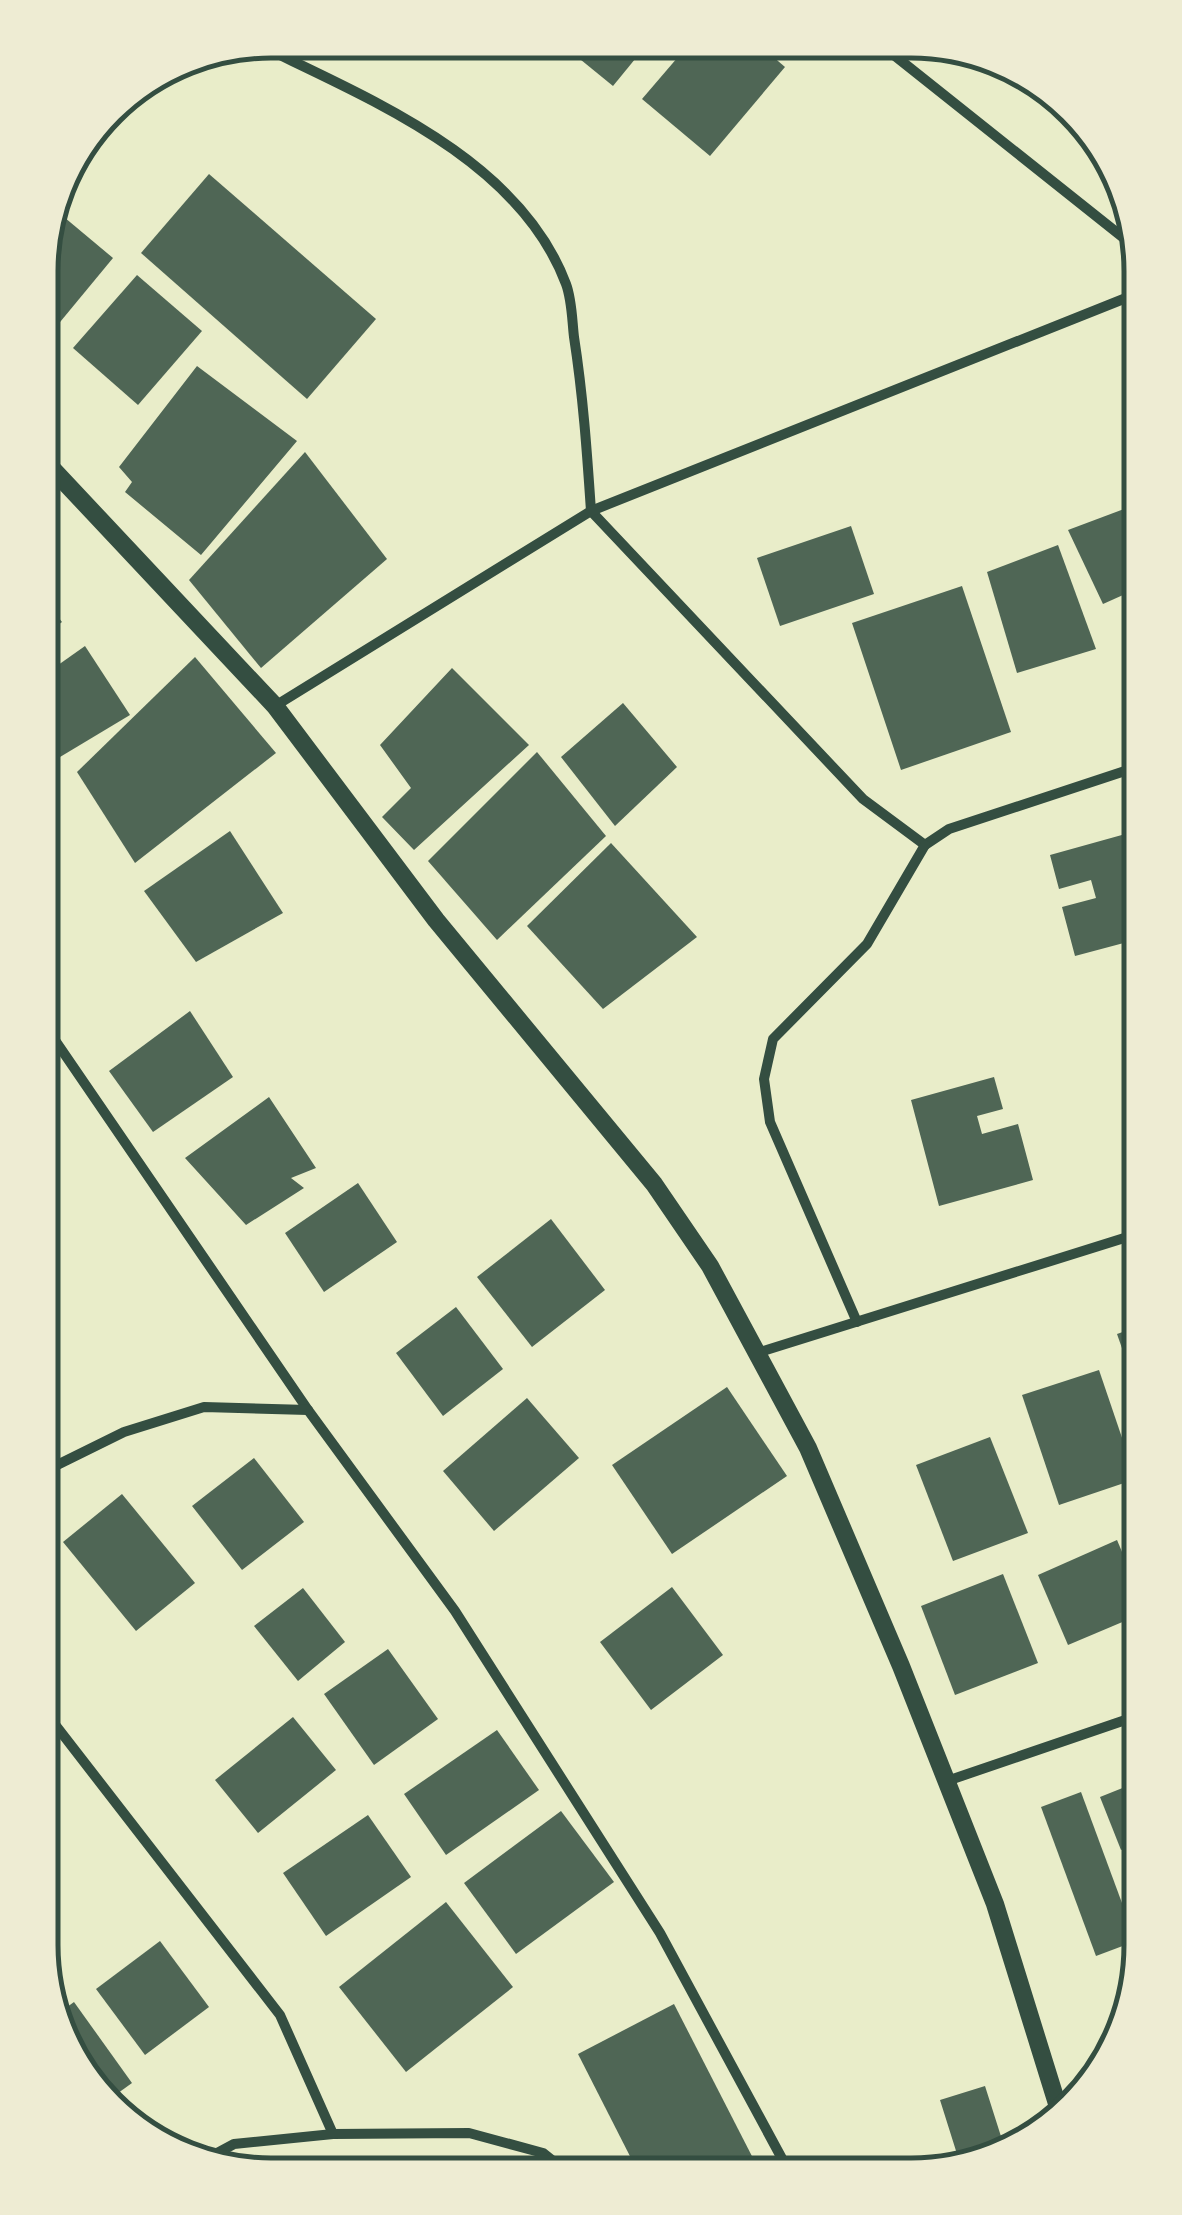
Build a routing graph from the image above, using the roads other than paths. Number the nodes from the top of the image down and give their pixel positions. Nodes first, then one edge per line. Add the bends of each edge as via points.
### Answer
1 (285, 58) edge
2 (898, 58) edge
3 (1122, 237) edge
4 (1124, 298) edge
5 (58, 474) edge
6 (591, 511) junction
7 (275, 706) junction
8 (1124, 771) edge
9 (925, 846) junction
10 (58, 1045) edge
11 (1124, 1238) edge
12 (857, 1322) junction
13 (760, 1352) junction
14 (308, 1410) junction
15 (58, 1465) edge
16 (1124, 1720) edge
17 (58, 1728) edge
18 (944, 1782) junction
19 (1056, 2101) edge
20 (334, 2134) junction
21 (221, 2151) edge
22 (549, 2158) edge
23 (782, 2158) edge

1 - 6 street via 486,170 538,229 567,286
2 - 3 street
4 - 6 street
5 - 7 street
6 - 7 street
6 - 9 street via 863,798
7 - 13 street via 436,920 654,1184
8 - 9 street via 948,829
9 - 12 street via 868,944 773,1039 764,1079 770,1122
10 - 14 street
11 - 12 street
12 - 13 street
13 - 18 street via 808,1448
14 - 15 street via 204,1407 124,1432
14 - 23 street via 455,1611 650,1917
16 - 18 street
17 - 20 street via 280,2015
18 - 19 street via 995,1904
20 - 21 street via 234,2144
20 - 22 street via 469,2133

